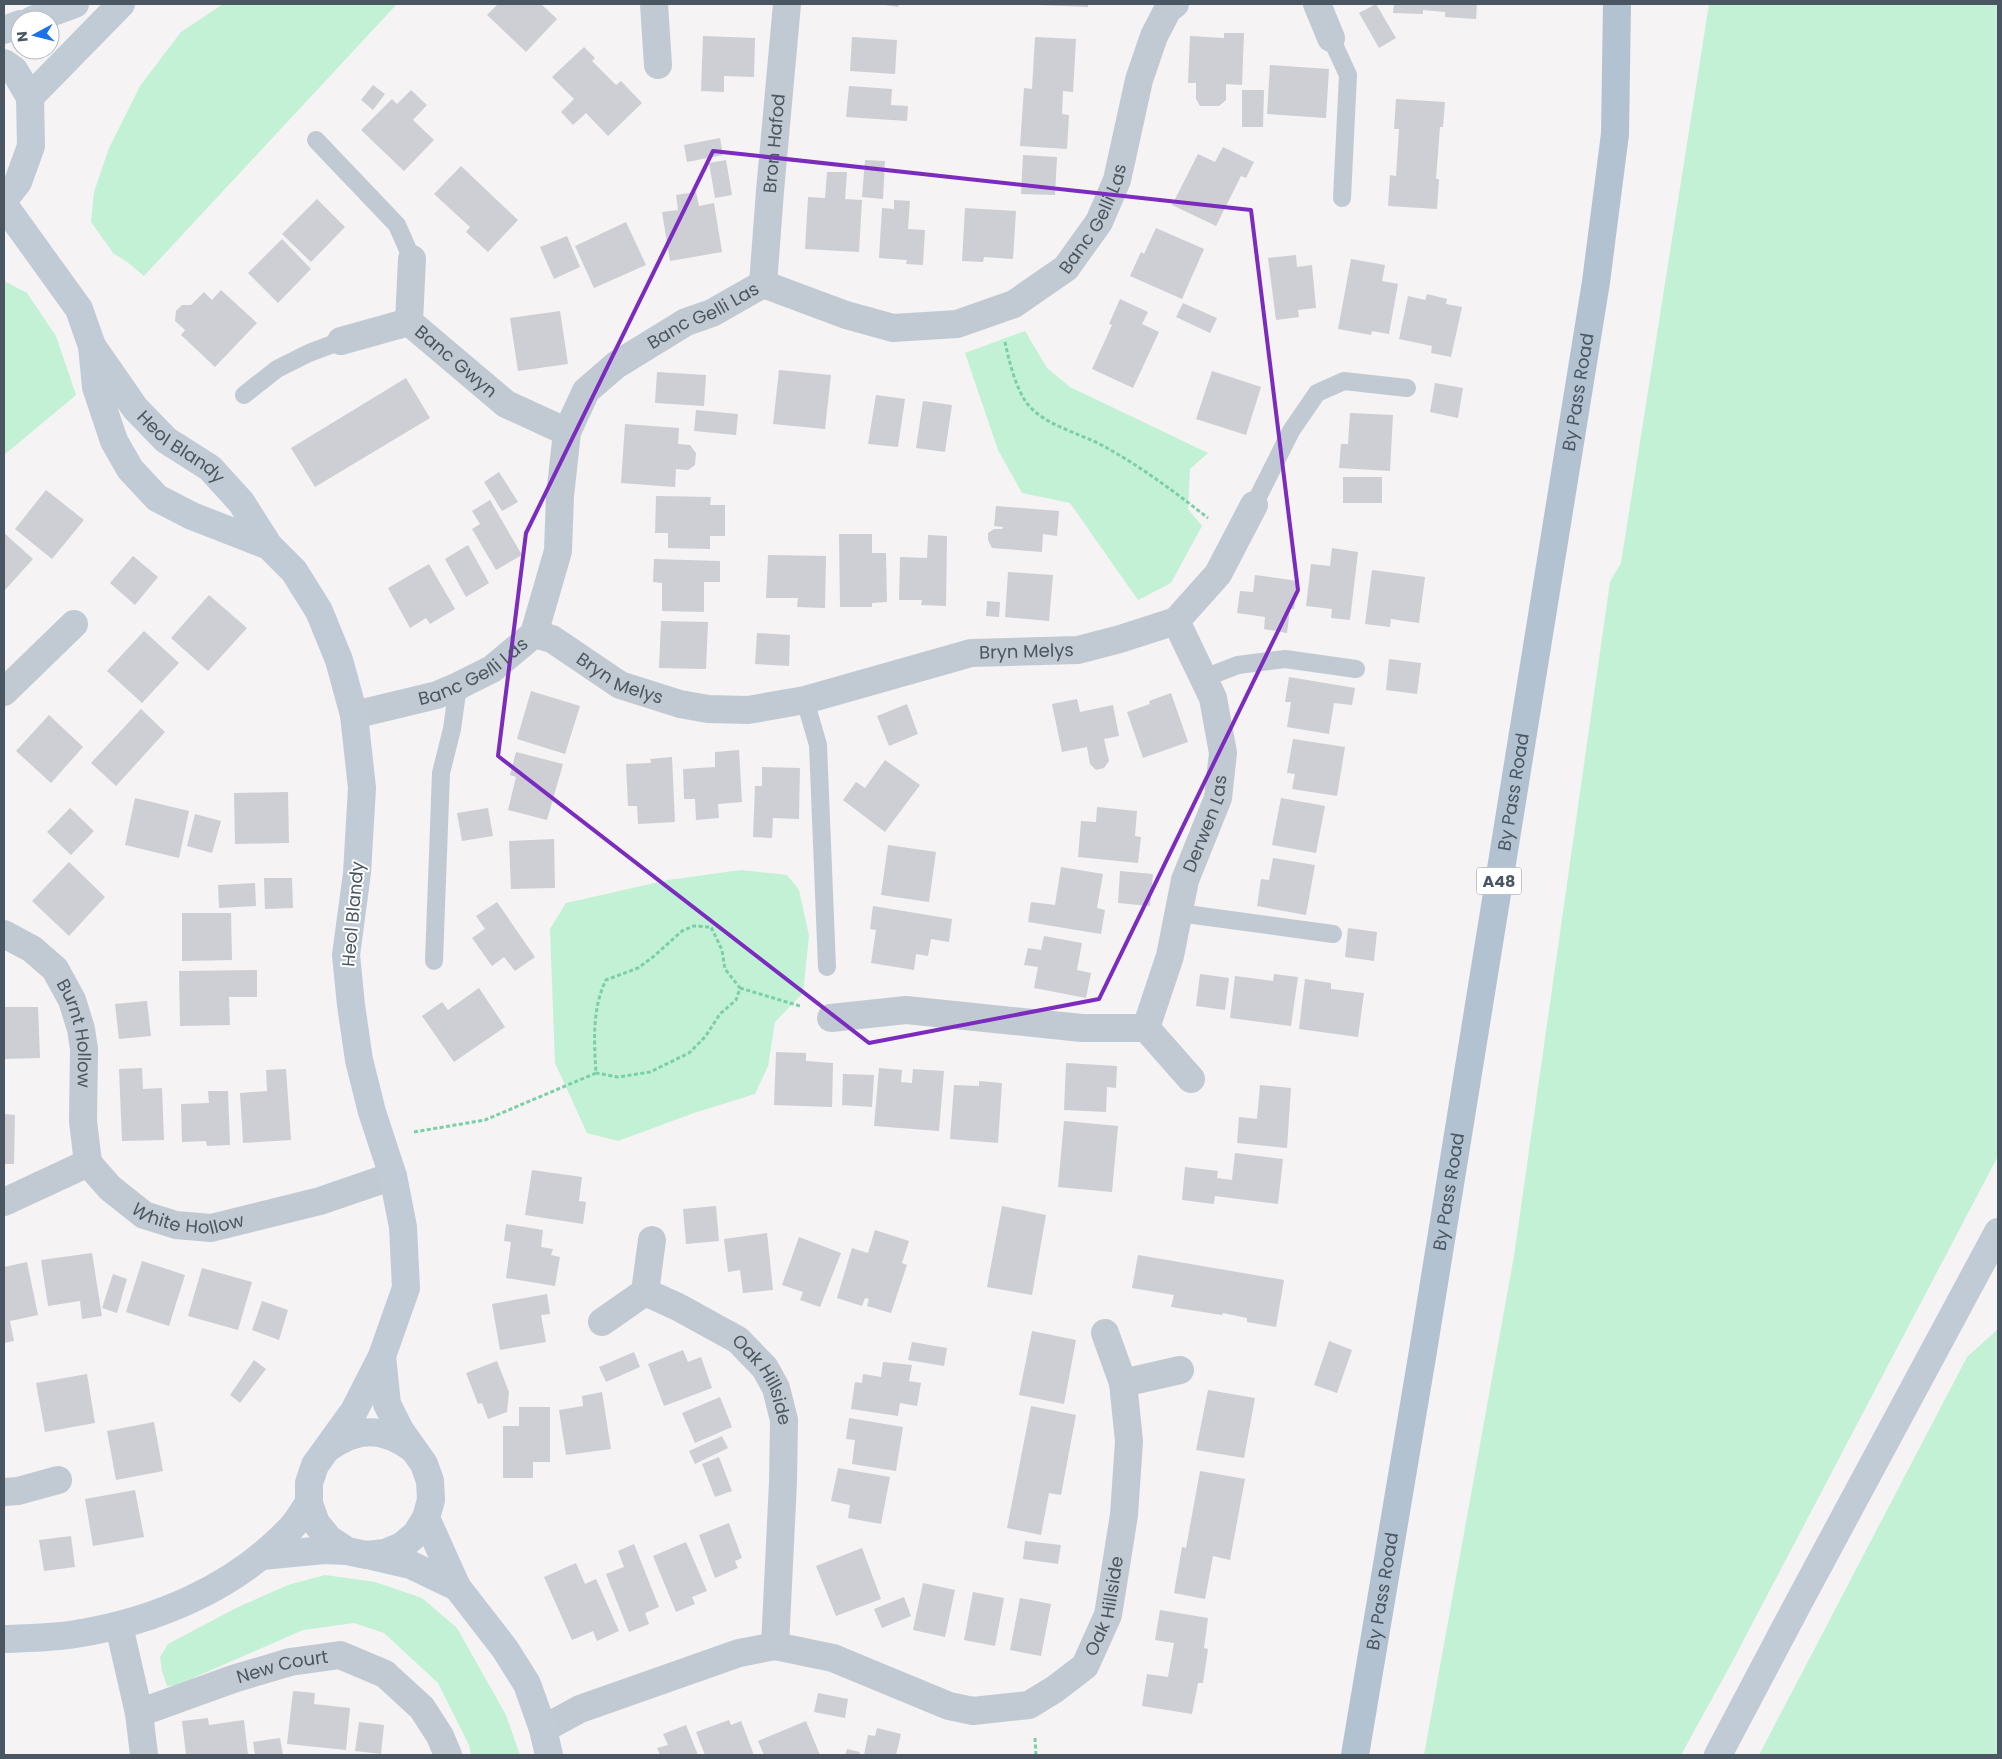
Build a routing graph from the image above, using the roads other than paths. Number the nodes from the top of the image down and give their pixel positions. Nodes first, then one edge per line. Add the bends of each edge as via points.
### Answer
1 (75, 4) edge
2 (121, 4) edge
3 (654, 4) edge
4 (788, 4) edge
5 (1175, 4) edge
6 (1317, 4) edge
7 (1617, 4) edge
8 (59, 10) edge
9 (1330, 38) joint
10 (4, 63) edge
11 (658, 65) dead end
12 (30, 97) junction
13 (316, 140) dead end
14 (1342, 198) dead end
15 (4, 200) edge
16 (4, 206) edge
17 (412, 258) joint
18 (763, 284) junction
19 (409, 322) junction
20 (341, 341) joint
21 (92, 346) junction
22 (1407, 388) dead end
23 (244, 395) dead end
24 (567, 432) junction
25 (1254, 505) joint
26 (269, 546) junction
27 (1176, 621) junction
28 (74, 624) dead end
29 (534, 634) junction
30 (1356, 669) dead end
31 (1204, 678) junction
32 (458, 686) junction
33 (4, 692) edge
34 (805, 700) junction
35 (354, 715) junction
36 (1179, 913) junction
37 (4, 934) edge
38 (1333, 934) dead end
39 (434, 962) dead end
40 (827, 967) dead end
41 (832, 1018) road end
42 (1146, 1028) junction
43 (1190, 1079) dead end
44 (88, 1164) junction
45 (393, 1176) junction
46 (4, 1202) edge
47 (1998, 1232) edge
48 (652, 1240) dead end
49 (645, 1292) junction
50 (602, 1322) dead end
51 (1106, 1333) dead end
52 (382, 1356) junction
53 (1180, 1370) dead end
54 (1123, 1383) junction
55 (413, 1449) junction
56 (324, 1453) junction
57 (58, 1480) dead end
58 (4, 1492) edge
59 (309, 1503) junction
60 (426, 1518) junction
61 (357, 1553) junction
62 (262, 1556) junction
63 (457, 1587) junction
64 (119, 1626) junction
65 (4, 1639) edge
66 (775, 1646) junction
67 (139, 1713) junction
68 (546, 1742) edge
69 (144, 1755) edge
70 (448, 1755) edge
71 (1355, 1755) edge
72 (1718, 1755) edge

1 - 8 street
2 - 12 street
3 - 11 street
4 - 18 street, Bron Hafod
5 - 18 street, Banc Gelli Las via 1168,8 1154,36 1139,80 1117,180 1099,222 1066,268 1014,304 957,324 893,328 846,315
6 - 9 street
7 - 71 main road, By Pass Road / A48 via 1615,134 1596,282
9 - 14 lane via 1348,74
10 - 12 street via 14,70
12 - 15 street via 31,146 18,182
13 - 17 lane via 397,225
16 - 21 street, Heol Blandy via 79,308
17 - 19 street
18 - 24 street, Banc Gelli Las via 712,313 686,322 616,365 586,391
19 - 20 street, Banc Gwyn
19 - 24 street, Banc Gwyn via 506,404
20 - 23 lane via 309,352 277,369
21 - 26 street, Heol Blandy via 135,408 166,440 210,468 241,502
21 - 26 street, Heol Blandy via 96,387 114,442 130,470 157,498 192,516
22 - 25 lane, Bryn Melys via 1344,381 1317,394 1291,431
24 - 29 street, Banc Gelli Las via 558,551
25 - 27 street, Bryn Melys via 1218,574
26 - 35 street, Heol Blandy via 294,571 319,611 339,660
27 - 31 street, Derwen Las
27 - 34 street, Bryn Melys via 1078,650 971,653
28 - 33 street
29 - 32 street, Banc Gelli Las via 492,669
29 - 34 street, Bryn Melys via 552,639 620,684 680,704 708,709 748,710
30 - 31 lane via 1285,659 1238,665
31 - 36 street, Derwen Las via 1213,698 1223,753 1218,798 1185,880
32 - 35 street, Banc Gelli Las via 436,695
32 - 39 lane via 441,773
34 - 40 lane via 818,745
35 - 45 street, Heol Blandy via 362,788 357,873 346,955 359,1060
36 - 38 lane
36 - 42 street, Derwen Las via 1170,956
37 - 44 street, Burnt Hollow via 32,949 55,969 72,1000 84,1049 83,1121
41 - 42 street via 906,1010 1082,1028
42 - 43 street
44 - 45 street, White Hollow via 110,1188 144,1215 176,1225 211,1228 320,1201
44 - 46 street
45 - 52 street, Heol Blandy via 403,1227 406,1288
47 - 72 street
48 - 49 street
49 - 50 street
49 - 66 street, Oak Hillside via 738,1340 765,1368 776,1388 784,1429
51 - 54 street, Oak Hillside
52 - 55 street via 388,1404
52 - 56 street, Heol Blandy via 354,1411
53 - 54 street
54 - 66 street, Oak Hillside via 1129,1441 1124,1515 1108,1615 1085,1666 1055,1689 1029,1705 973,1711 949,1706 833,1658
55 - 56 street via 398,1438 380,1432 361,1432 342,1438
55 - 60 street via 424,1464 430,1481 431,1500
56 - 59 street via 315,1465 309,1483
57 - 58 street
59 - 61 street via 316,1523 329,1539
59 - 62 street via 293,1526
60 - 61 street via 416,1534 402,1546 385,1553
60 - 63 street
61 - 62 street via 324,1550
61 - 63 street via 411,1565
62 - 64 street via 212,1590
63 - 68 street via 527,1684
64 - 65 street via 74,1635
64 - 67 street
66 - 68 street, Oak Hillside via 740,1653 580,1710
67 - 69 street
67 - 70 street, New Court via 290,1662 340,1655 386,1674 422,1708

